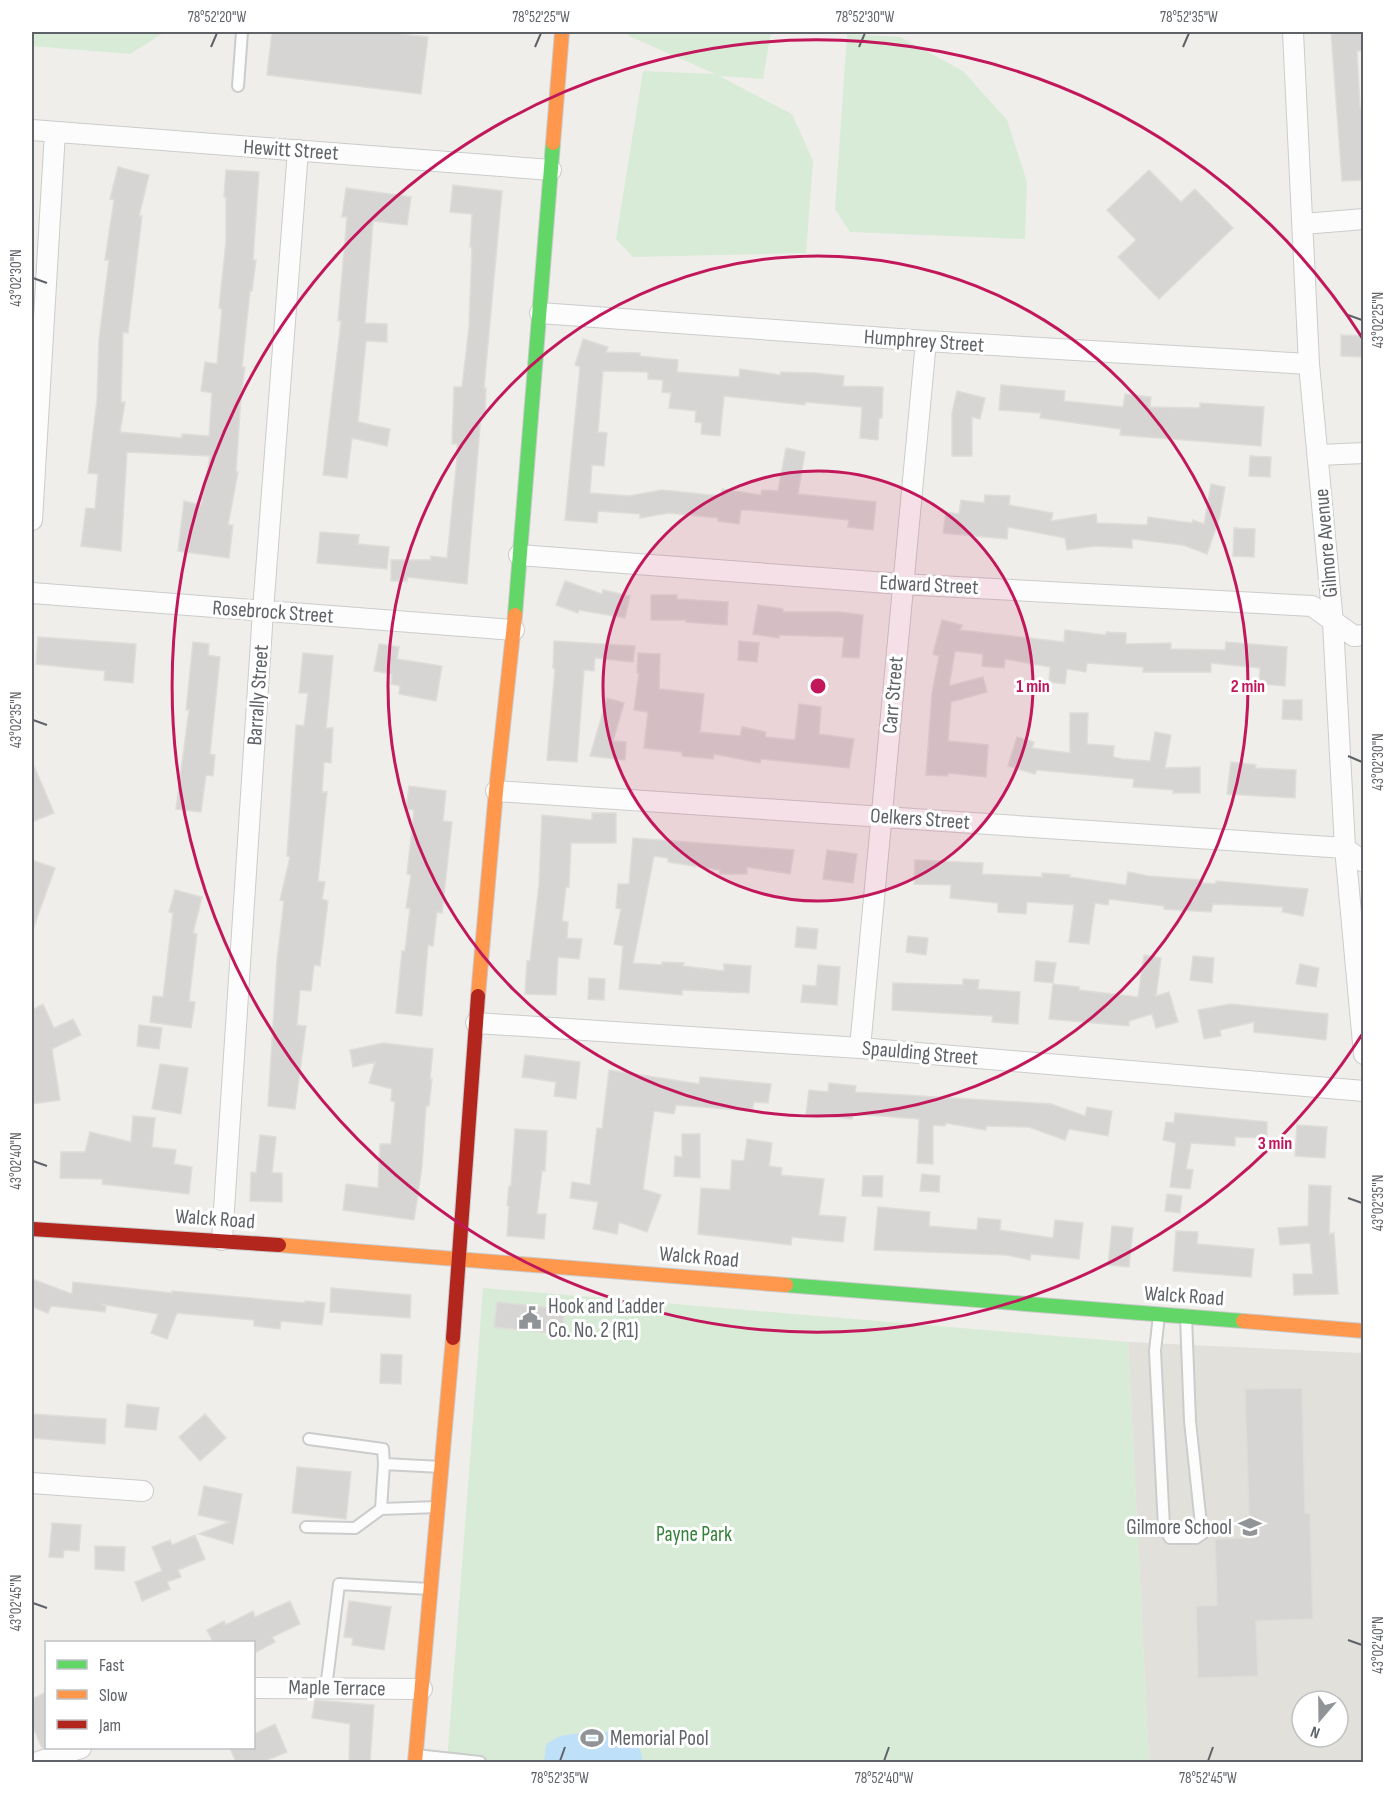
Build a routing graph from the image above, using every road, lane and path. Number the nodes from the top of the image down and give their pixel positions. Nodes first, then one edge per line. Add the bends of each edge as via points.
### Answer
1 (242, 32) edge
2 (562, 32) edge
3 (1293, 32) edge
4 (238, 86) dead end
5 (32, 130) edge
6 (55, 132) junction
7 (298, 150) junction
8 (551, 170) junction
9 (1364, 219) edge
10 (1303, 224) junction
11 (540, 313) junction
12 (926, 341) junction
13 (1309, 364) junction
14 (1364, 453) edge
15 (1319, 455) junction
16 (32, 520) edge
17 (519, 555) junction
18 (901, 584) junction
19 (32, 593) edge
20 (263, 611) junction
21 (1333, 623) junction
22 (514, 630) junction
23 (1364, 635) edge
24 (496, 791) junction
25 (883, 817) junction
26 (1345, 848) junction
27 (1364, 862) edge
28 (476, 1023) junction
29 (860, 1048) junction
30 (1364, 1054) edge
31 (1364, 1091) edge
32 (32, 1229) edge
33 (222, 1240) junction
34 (460, 1259) junction
35 (1159, 1315) junction
36 (1186, 1317) junction
37 (1364, 1331) edge
38 (309, 1439) dead end
39 (384, 1464) junction
40 (442, 1467) junction
41 (32, 1483) edge
42 (143, 1491) dead end
43 (438, 1507) junction
44 (381, 1509) junction
45 (306, 1527) dead end
46 (431, 1589) junction
47 (255, 1688) edge
48 (326, 1688) junction
49 (422, 1689) junction
50 (78, 1749) edge
51 (415, 1759) edge
52 (38, 1762) edge
53 (480, 1762) edge

1 - 4 lane
2 - 8 street
3 - 10 street, Gilmore Avenue
5 - 6 street, Hewitt Street
6 - 7 street, Hewitt Street
6 - 16 street
7 - 8 street, Hewitt Street
7 - 20 street, Barrally Street
8 - 11 street
9 - 10 street
10 - 13 street, Gilmore Avenue
11 - 12 street, Humphrey Street
11 - 17 street
12 - 13 street, Humphrey Street
12 - 18 street, Carr Street
13 - 15 street, Gilmore Avenue
14 - 15 street
15 - 21 street, Gilmore Avenue
17 - 18 street, Edward Street
17 - 22 street
18 - 21 street, Edward Street via 1312,606
18 - 25 street, Carr Street
19 - 20 street, Rosebrock Street
20 - 22 street, Rosebrock Street
20 - 33 street, Barrally Street
21 - 23 street, Edward Street via 1354,636
21 - 26 street, Gilmore Avenue
22 - 24 street
24 - 25 street, Oelkers Street
24 - 28 street
25 - 26 street, Oelkers Street
25 - 29 street, Carr Street
26 - 27 street
26 - 30 street, Gilmore Avenue
28 - 29 street, Spaulding Street
28 - 34 street
29 - 31 street, Spaulding Street
32 - 33 street, Walck Road
33 - 34 street, Walck Road
34 - 35 street, Walck Road
34 - 40 street
35 - 36 street, Walck Road
35 - 36 lane via 1155,1351 1164,1527 1170,1538 1196,1538 1202,1534 1190,1421
36 - 37 street, Walck Road
38 - 39 lane via 383,1449
39 - 40 lane
39 - 44 lane
40 - 43 street
41 - 42 street
43 - 44 lane
43 - 46 street
44 - 45 lane via 355,1528
46 - 48 lane via 339,1584
46 - 49 street
47 - 48 street, Maple Terrace
48 - 49 street, Maple Terrace
49 - 51 street
50 - 52 street
51 - 53 lane

